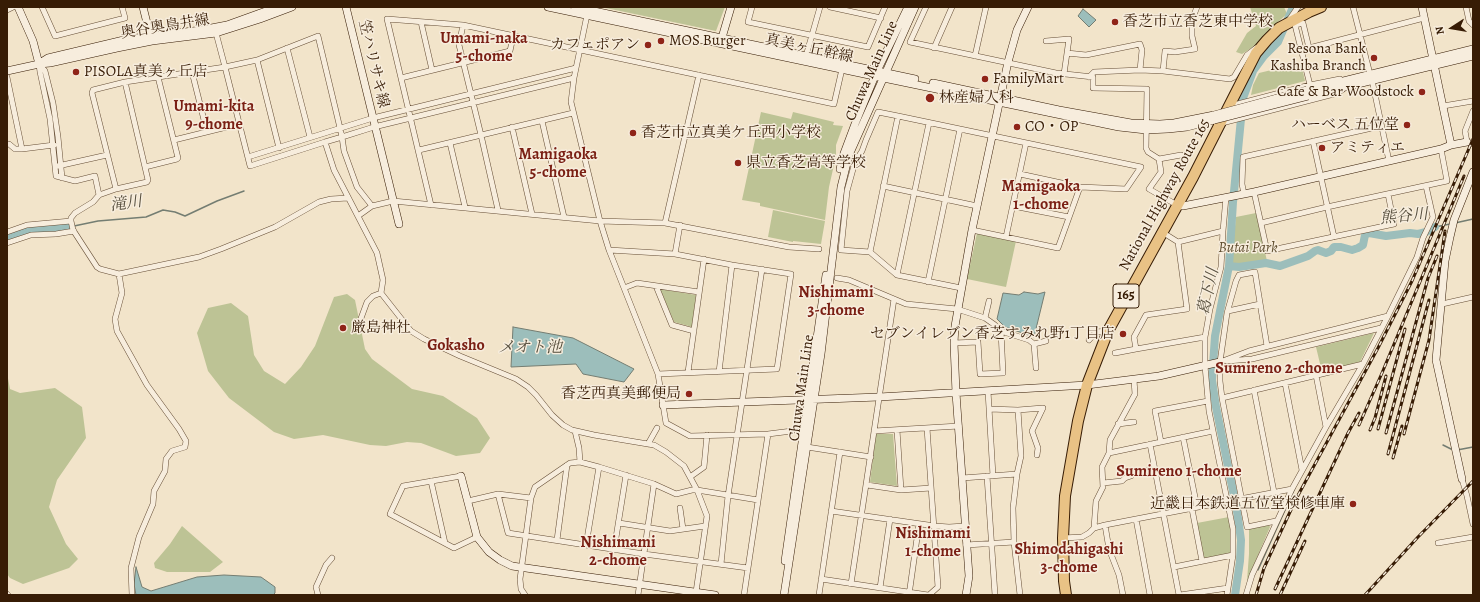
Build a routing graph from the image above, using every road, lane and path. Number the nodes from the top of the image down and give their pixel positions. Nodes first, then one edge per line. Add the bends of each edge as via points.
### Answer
1 (13, 7) edge
2 (18, 7) edge
3 (42, 7) edge
4 (122, 7) edge
5 (143, 7) edge
6 (277, 7) edge
7 (292, 7) edge
8 (346, 7) edge
9 (548, 7) edge
10 (575, 7) edge
11 (731, 7) edge
12 (752, 7) edge
13 (820, 7) edge
14 (830, 7) edge
15 (885, 7) edge
16 (908, 7) edge
17 (915, 7) edge
18 (926, 7) edge
19 (952, 7) edge
20 (986, 7) edge
21 (1028, 7) edge
22 (1197, 7) edge
23 (1298, 7) edge
24 (1321, 7) edge
25 (1353, 7) edge
26 (1422, 7) edge
27 (1466, 7) edge
28 (7, 10) edge
29 (588, 11) edge
30 (881, 18) junction
31 (1424, 18) junction
32 (421, 22) junction
33 (1473, 25) edge
34 (463, 26) junction
35 (1283, 26) junction
36 (216, 33) junction
37 (1360, 34) junction
38 (812, 35) junction
39 (513, 37) junction
40 (151, 39) junction
41 (721, 41) junction
42 (1046, 41) dead end
43 (1261, 46) junction
44 (287, 48) junction
45 (934, 48) junction
46 (1473, 49) edge
47 (581, 50) junction
48 (1067, 53) junction
49 (806, 56) junction
50 (975, 56) junction
51 (1473, 56) edge
52 (257, 60) junction
53 (463, 62) junction
54 (1008, 62) junction
55 (1434, 62) junction
56 (40, 64) junction
57 (225, 67) junction
58 (576, 68) junction
59 (842, 69) junction
60 (432, 70) junction
61 (1140, 70) junction
62 (7, 71) edge
63 (1163, 71) junction
64 (192, 72) junction
65 (699, 74) junction
66 (876, 74) junction
67 (1064, 74) junction
68 (885, 75) junction
69 (7, 77) edge
70 (158, 77) junction
71 (1089, 77) junction
72 (1371, 77) junction
73 (401, 78) junction
74 (574, 78) junction
75 (1356, 81) junction
76 (125, 82) junction
77 (1308, 90) junction
78 (470, 94) junction
79 (1001, 100) junction
80 (1473, 101) edge
81 (473, 102) junction
82 (1232, 106) junction
83 (1443, 106) junction
84 (408, 109) junction
85 (1473, 111) edge
86 (573, 114) junction
87 (898, 116) junction
88 (410, 117) junction
89 (373, 118) junction
90 (1220, 120) junction
91 (542, 121) junction
92 (929, 122) junction
93 (239, 124) junction
94 (374, 126) junction
95 (1381, 126) junction
96 (512, 127) junction
97 (1146, 127) junction
98 (340, 128) junction
99 (960, 129) junction
100 (207, 132) junction
101 (481, 135) junction
102 (993, 136) junction
103 (342, 137) junction
104 (310, 138) junction
105 (174, 140) junction
106 (1313, 141) junction
107 (325, 142) junction
108 (450, 143) junction
109 (1026, 143) junction
110 (1470, 143) edge
111 (7, 144) edge
112 (53, 145) junction
113 (59, 145) junction
114 (1451, 145) junction
115 (279, 148) junction
116 (22, 149) junction
117 (1441, 149) junction
118 (418, 150) junction
119 (107, 155) junction
120 (1181, 155) dead end
121 (248, 157) junction
122 (1159, 159) junction
123 (1389, 161) junction
124 (61, 166) junction
125 (55, 167) junction
126 (145, 167) junction
127 (1473, 172) edge
128 (1020, 174) junction
129 (1321, 177) junction
130 (62, 178) junction
131 (883, 186) junction
132 (1426, 186) junction
133 (1080, 187) junction
134 (116, 189) junction
135 (1254, 192) junction
136 (914, 193) junction
137 (1241, 194) junction
138 (1388, 194) junction
139 (99, 195) junction
140 (1228, 197) junction
141 (348, 198) junction
142 (945, 200) junction
143 (393, 201) junction
144 (431, 205) junction
145 (372, 206) junction
146 (977, 206) junction
147 (1013, 206) junction
148 (1178, 206) junction
149 (465, 207) junction
150 (1328, 207) junction
151 (498, 210) junction
152 (532, 214) junction
153 (358, 216) junction
154 (564, 217) junction
155 (1069, 217) junction
156 (71, 221) junction
157 (600, 221) junction
158 (665, 222) junction
159 (1261, 223) junction
160 (51, 224) junction
161 (399, 224) dead end
162 (680, 225) junction
163 (73, 230) junction
164 (972, 230) junction
165 (1223, 231) junction
166 (7, 232) edge
167 (1162, 232) junction
168 (52, 234) junction
169 (1006, 237) junction
170 (1334, 237) junction
171 (1178, 242) junction
172 (7, 243) edge
173 (609, 250) junction
174 (819, 250) dead end
175 (870, 252) junction
176 (675, 254) junction
177 (704, 259) junction
178 (732, 265) junction
179 (762, 270) junction
180 (119, 274) junction
181 (897, 275) junction
182 (837, 278) dead end
183 (928, 282) junction
184 (656, 286) junction
185 (624, 288) junction
186 (961, 288) junction
187 (699, 292) junction
188 (380, 293) junction
189 (1473, 297) edge
190 (894, 299) junction
191 (989, 301) dead end
192 (1260, 304) junction
193 (1442, 304) junction
194 (957, 309) junction
195 (1228, 311) junction
196 (1388, 316) junction
197 (985, 318) junction
198 (360, 321) dead end
199 (1381, 328) junction
200 (694, 331) junction
201 (1000, 331) junction
202 (1108, 331) junction
203 (1205, 337) junction
204 (1089, 340) dead end
205 (1046, 341) dead end
206 (954, 343) junction
207 (1034, 344) junction
208 (1267, 346) junction
209 (1136, 349) junction
210 (1115, 353) dead end
211 (1220, 362) junction
212 (1363, 364) junction
213 (1205, 366) junction
214 (1036, 368) dead end
215 (748, 371) junction
216 (688, 372) junction
217 (719, 372) junction
218 (658, 374) junction
219 (1316, 375) junction
220 (1134, 380) junction
221 (1285, 383) junction
222 (1087, 385) junction
223 (1254, 390) junction
224 (988, 391) junction
225 (956, 393) junction
226 (879, 397) junction
227 (1222, 398) junction
228 (811, 399) junction
229 (1208, 401) junction
230 (742, 402) junction
231 (663, 405) junction
232 (989, 408) junction
233 (1018, 410) junction
234 (1134, 422) dead end
235 (1118, 424) junction
236 (959, 426) junction
237 (1326, 427) junction
238 (657, 428) dead end
239 (928, 428) junction
240 (897, 430) junction
241 (576, 431) junction
242 (792, 431) dead end
243 (874, 431) junction
244 (1213, 432) junction
245 (768, 434) junction
246 (708, 435) junction
247 (737, 435) junction
248 (1183, 437) junction
249 (1161, 442) junction
250 (648, 444) junction
251 (1150, 444) junction
252 (807, 447) junction
253 (840, 452) junction
254 (1109, 453) junction
255 (1038, 455) dead end
256 (870, 457) junction
257 (580, 462) junction
258 (567, 466) junction
259 (599, 467) junction
260 (1155, 469) junction
261 (1302, 470) junction
262 (1140, 472) dead end
263 (1017, 474) junction
264 (461, 476) joint
265 (626, 476) junction
266 (990, 476) junction
267 (1131, 476) dead end
268 (690, 477) junction
269 (962, 478) junction
270 (1462, 479) joint
271 (431, 481) junction
272 (1103, 483) junction
273 (654, 484) junction
274 (866, 485) junction
275 (931, 488) junction
276 (1292, 489) junction
277 (697, 490) junction
278 (901, 490) junction
279 (1274, 492) junction
280 (498, 494) junction
281 (728, 496) junction
282 (1470, 496) edge
283 (531, 498) junction
284 (1242, 498) junction
285 (758, 500) junction
286 (468, 501) junction
287 (1227, 501) junction
288 (680, 508) dead end
289 (1194, 508) junction
290 (831, 511) junction
291 (1164, 514) junction
292 (862, 516) junction
293 (890, 519) junction
294 (1136, 519) junction
295 (1276, 521) junction
296 (619, 523) junction
297 (919, 524) junction
298 (1473, 524) edge
299 (706, 526) junction
300 (934, 526) junction
301 (965, 526) junction
302 (1105, 526) junction
303 (648, 527) junction
304 (1094, 528) junction
305 (683, 529) junction
306 (526, 536) junction
307 (477, 537) junction
308 (1473, 537) edge
309 (1063, 538) junction
310 (556, 540) junction
311 (1014, 542) junction
312 (445, 543) junction
313 (992, 543) junction
314 (1438, 543) dead end
315 (586, 545) junction
316 (966, 545) junction
317 (614, 550) junction
318 (644, 554) junction
319 (1233, 555) junction
320 (332, 558) dead end
321 (1202, 561) junction
322 (701, 562) junction
323 (721, 564) junction
324 (1174, 566) junction
325 (523, 567) junction
326 (748, 568) junction
327 (821, 579) junction
328 (640, 584) junction
329 (851, 584) junction
330 (880, 588) junction
331 (1228, 588) junction
332 (696, 592) junction
333 (909, 594) edge
334 (132, 595) edge
335 (318, 595) edge
336 (525, 595) edge
337 (638, 595) edge
338 (715, 595) edge
339 (744, 595) edge
340 (780, 595) edge
341 (784, 595) edge
342 (819, 595) edge
343 (929, 595) edge
344 (966, 595) edge
345 (995, 595) edge
346 (1020, 595) edge
347 (1066, 595) edge
348 (1123, 595) edge
349 (1150, 595) edge
350 (1180, 595) edge
351 (1227, 595) edge
352 (1246, 595) edge

1 - 28 street
2 - 56 street
3 - 4 street via 55,36 125,18
5 - 40 street
6 - 40 street via 227,25
7 - 36 street, 奥谷奥鳥井線
8 - 89 street, 笠ハリサキ線
9 - 29 street
10 - 29 street
11 - 41 street
12 - 38 street via 748,22
13 - 38 street
14 - 30 street
15 - 30 street
16 - 66 street, Chuwa Main Line
17 - 68 street, Chuwa Main Line
18 - 45 street via 910,42
19 - 45 street
20 - 50 street
21 - 54 street via 1016,30
22 - 63 street via 1192,20 1195,48 1176,52 1165,51
23 - 35 street
24 - 35 highway, National Highway Route 165 / 165
25 - 37 street
26 - 31 street
27 - 33 street via 1469,21
29 - 41 street, 真美ヶ丘幹線
29 - 47 street
30 - 38 street via 868,46
31 - 37 street
31 - 55 street
32 - 34 street
32 - 60 street
32 - 73 street via 387,19
34 - 39 street
34 - 53 street via 459,45
35 - 43 highway, National Highway Route 165 / 165
36 - 40 street, 奥谷奥鳥井線
36 - 57 street
37 - 72 street
37 - 77 street via 1309,48 1303,23 1295,25
38 - 49 street
39 - 47 street
39 - 53 street via 510,51
40 - 56 street, 奥谷奥鳥井線 via 50,64
41 - 49 street, 真美ヶ丘幹線
41 - 59 street, 真美ヶ丘幹線
42 - 48 street via 1069,39
43 - 63 street via 1247,55 1234,77 1230,79
43 - 82 highway, National Highway Route 165 / 165 via 1251,62
44 - 52 street
44 - 98 street via 318,36
44 - 104 street
45 - 50 street
46 - 55 street
47 - 58 street
47 - 65 street
48 - 61 street via 1086,55 1140,44
48 - 67 street
49 - 66 street, 真美ヶ丘幹線
50 - 54 street
51 - 55 street
52 - 57 street
52 - 115 street
53 - 60 street
53 - 78 street
54 - 67 street
54 - 79 street
55 - 72 street, 真美ヶ丘幹線
55 - 83 street
56 - 62 street, 奥谷奥鳥井線
56 - 112 street
56 - 113 street via 48,82
57 - 64 street
57 - 93 street
58 - 74 street
58 - 78 street
59 - 65 street via 834,104
59 - 66 street, 真美ヶ丘幹線
60 - 73 street
61 - 63 street
61 - 71 street via 1094,72
64 - 70 street
64 - 100 street
65 - 158 street
66 - 68 street, 真美ヶ丘幹線
66 - 228 street, Chuwa Main Line via 843,156 836,187
67 - 71 street
68 - 79 street, 真美ヶ丘幹線
68 - 228 street, Chuwa Main Line via 849,155 841,187 828,297
69 - 116 street
70 - 76 street
70 - 105 street
71 - 97 street via 1093,78 1093,88 1146,89
72 - 75 street, 真美ヶ丘幹線
72 - 95 street
73 - 84 street
74 - 81 street
74 - 86 street via 571,102
75 - 77 street, 真美ヶ丘幹線
75 - 90 street via 1334,94 1245,117
76 - 119 street via 94,90 92,93
76 - 126 street
77 - 82 street
77 - 90 street, 真美ヶ丘幹線, bridge
78 - 81 street
78 - 84 street
79 - 97 street, 真美ヶ丘幹線 via 1108,125
79 - 102 street
80 - 83 street
81 - 88 street
81 - 101 street
82 - 90 highway, National Highway Route 165 / 165
83 - 114 street
84 - 88 street
84 - 89 street
85 - 110 street via 1465,131
86 - 91 street
86 - 157 street
87 - 92 street
87 - 131 street
87 - 175 street via 878,112 855,162 847,191 841,250
88 - 94 street
88 - 118 street
89 - 94 street, 笠ハリサキ線
89 - 98 street
90 - 97 street, 真美ヶ丘幹線 via 1187,121
90 - 148 highway, National Highway Route 165 / 165
91 - 96 street
91 - 154 street
92 - 99 street
92 - 136 street
93 - 100 street
93 - 121 street
94 - 103 street
94 - 143 street, 笠ハリサキ線
95 - 106 street
95 - 123 street
96 - 101 street
96 - 152 street
97 - 122 street via 1148,152
98 - 103 street
98 - 104 street
99 - 102 street
99 - 142 street
100 - 105 street
101 - 108 street
101 - 151 street
102 - 109 street
102 - 146 street
103 - 107 street
103 - 145 street via 344,151 357,187
104 - 115 street
105 - 126 street via 177,159
106 - 129 street
106 - 137 street via 1243,157
107 - 121 street via 250,166
107 - 141 street via 334,170
108 - 118 street
108 - 149 street
109 - 128 street
109 - 133 street via 1141,167 1126,189
110 - 114 street
111 - 116 street via 15,149
112 - 113 street
112 - 116 street
112 - 125 street
113 - 124 street
114 - 117 street
115 - 121 street
117 - 123 street
117 - 132 street via 1447,181
118 - 144 street
119 - 124 street
119 - 134 street
120 - 122 street
122 - 148 street via 1161,172 1149,189
123 - 129 street
124 - 125 street
124 - 130 street
125 - 130 street via 56,176
126 - 134 street via 147,182
127 - 193 street via 1450,237 1445,261
128 - 133 street
128 - 147 street
129 - 135 street
129 - 150 street
130 - 139 street via 75,181 95,176
131 - 136 street
131 - 175 street
132 - 138 street
132 - 196 street via 1433,217
133 - 155 street
134 - 139 street
135 - 137 street
135 - 159 street
136 - 142 street
136 - 181 street
137 - 140 street
138 - 150 street
138 - 170 street via 1394,224
139 - 156 street via 75,213
140 - 148 street
140 - 165 street
141 - 153 street
141 - 180 street via 319,202 275,227 199,257
142 - 146 street
142 - 183 street
143 - 144 street
143 - 145 street
143 - 161 street, 笠ハリサキ線
144 - 149 street
145 - 153 street
146 - 164 street
147 - 155 street
147 - 169 street
148 - 167 highway, National Highway Route 165 / 165
149 - 151 street
150 - 159 street
150 - 170 street
151 - 152 street
152 - 154 street
153 - 188 street via 377,253 383,280
154 - 157 street
155 - 169 street via 1058,248
156 - 160 street
156 - 163 street
157 - 158 street
157 - 173 street
158 - 162 street
159 - 170 street via 1267,251
160 - 166 street via 27,225
160 - 168 street
162 - 174 street via 789,247
162 - 176 street
163 - 168 street
163 - 180 street via 97,267
164 - 169 street
164 - 186 street
165 - 171 street
165 - 203 street via 1221,267
167 - 171 street
167 - 202 highway, National Highway Route 165 / 165
168 - 172 street via 31,235
171 - 209 street via 1187,309 1146,315 1134,337
173 - 176 street
173 - 185 street
175 - 181 street
176 - 177 street
177 - 178 street
177 - 187 street
178 - 179 street
178 - 217 street
179 - 215 street
179 - 215 street via 791,274 777,369
180 - 334 street via 122,293 115,319 117,331 147,386 180,429 186,441 184,447 172,451 166,459 165,471 154,491 153,504 139,537 131,568
181 - 183 street
182 - 190 street via 849,280
183 - 186 street
184 - 185 street via 637,283
184 - 187 street
184 - 200 street via 672,325
185 - 218 street
186 - 194 street
187 - 200 street
188 - 198 street via 367,302
188 - 241 street via 411,331 460,356 516,379 528,387 552,415
189 - 193 street
190 - 194 street via 906,304
190 - 226 street
191 - 197 street
192 - 195 street
192 - 195 street via 1256,272 1239,275
192 - 208 street
193 - 270 street via 1436,360
194 - 197 street
194 - 206 street
195 - 211 street
196 - 199 street
196 - 208 street
197 - 201 street
199 - 211 street via 1252,359
199 - 212 street
200 - 216 street
201 - 206 street via 1003,373 980,374 978,342
201 - 207 street
202 - 204 street via 1096,332
202 - 222 highway, National Highway Route 165 / 165
203 - 209 street
203 - 213 street
205 - 207 street
206 - 225 street
207 - 214 street
208 - 211 street
209 - 210 street
211 - 213 street
211 - 227 street
212 - 219 street
212 - 237 street
213 - 220 street
213 - 229 street
215 - 217 street
215 - 230 street
216 - 217 street
216 - 218 street
218 - 231 street
219 - 221 street
219 - 237 street
220 - 222 street
220 - 235 street via 1135,394
221 - 223 street
221 - 261 street
222 - 224 street
222 - 309 highway, National Highway Route 165 / 165 via 1065,496
223 - 227 street
223 - 279 street
224 - 225 street
224 - 232 street
225 - 226 street
225 - 236 street
226 - 228 street
226 - 243 street
227 - 284 street
228 - 230 street
228 - 252 street, Chuwa Main Line
228 - 340 street, Chuwa Main Line
229 - 244 street
229 - 249 street via 1155,411
230 - 231 street
230 - 247 street
231 - 246 street via 666,423 690,436
232 - 233 street
232 - 266 street
233 - 255 street via 1043,408 1032,431
233 - 263 street via 1021,456
234 - 235 street
235 - 254 street via 1110,440
236 - 239 street
236 - 269 street
237 - 261 street
238 - 250 street
239 - 240 street
239 - 275 street
240 - 243 street
240 - 278 street
241 - 250 street
241 - 257 street
242 - 245 street
243 - 256 street
244 - 248 street
244 - 287 street
245 - 247 street
245 - 285 street
246 - 247 street
246 - 268 street via 704,467
247 - 281 street
248 - 249 street
248 - 289 street
249 - 251 street
250 - 268 street via 666,452 684,466
251 - 254 street
251 - 260 street
252 - 253 street
252 - 341 street, Chuwa Main Line
253 - 256 street
253 - 290 street
254 - 272 street via 1102,467
256 - 274 street
257 - 258 street
257 - 259 street
258 - 283 street via 535,487
258 - 310 street
259 - 265 street
259 - 315 street
260 - 262 street
260 - 291 street
261 - 276 street
263 - 266 street
263 - 311 street via 1013,508
264 - 271 street
264 - 286 street
265 - 273 street
265 - 296 street
266 - 269 street
266 - 313 street
267 - 272 street
268 - 277 street
269 - 301 street
270 - 282 street
271 - 312 street
271 - 312 street via 403,486 390,514
272 - 304 street via 1096,501
273 - 277 street via 676,494
273 - 303 street
274 - 278 street
274 - 292 street
275 - 278 street
275 - 300 street
276 - 279 street
276 - 295 street
277 - 281 street
277 - 299 street via 707,516
279 - 284 street
280 - 283 street
280 - 286 street
280 - 306 street via 508,533
281 - 285 street
281 - 323 street
282 - 298 street
283 - 306 street
284 - 287 street
284 - 295 street via 1247,527
285 - 326 street
286 - 307 street
287 - 289 street
287 - 319 street via 1233,529
288 - 305 street
289 - 291 street
289 - 321 street
290 - 292 street
290 - 327 street
291 - 294 street
291 - 324 street
292 - 293 street
292 - 329 street
293 - 297 street
293 - 330 street
294 - 302 street
294 - 349 street
295 - 352 street
296 - 303 street
296 - 317 street
297 - 300 street
297 - 333 street
299 - 305 street
299 - 322 street
300 - 301 street
300 - 343 street via 938,587
301 - 316 street
302 - 304 street
302 - 348 street
303 - 305 street via 670,531
303 - 318 street
304 - 309 street via 1082,537
306 - 310 street
306 - 325 street
307 - 312 street via 454,548
307 - 325 street via 488,552 500,560 512,566
308 - 314 street
309 - 347 highway, National Highway Route 165 / 165
310 - 315 street
311 - 313 street
311 - 346 street
313 - 316 street
313 - 345 street
315 - 317 street
316 - 344 street via 969,583
317 - 318 street
318 - 322 street
318 - 328 street
319 - 321 street
319 - 331 street
320 - 335 street via 316,587
321 - 324 street
322 - 323 street
322 - 332 street
323 - 326 street
324 - 350 street
325 - 328 street
325 - 336 street via 520,580
326 - 339 street
327 - 329 street
327 - 342 street
328 - 332 street
328 - 337 street
329 - 330 street
330 - 333 street
331 - 350 street
331 - 351 street
332 - 338 street
333 - 343 street

